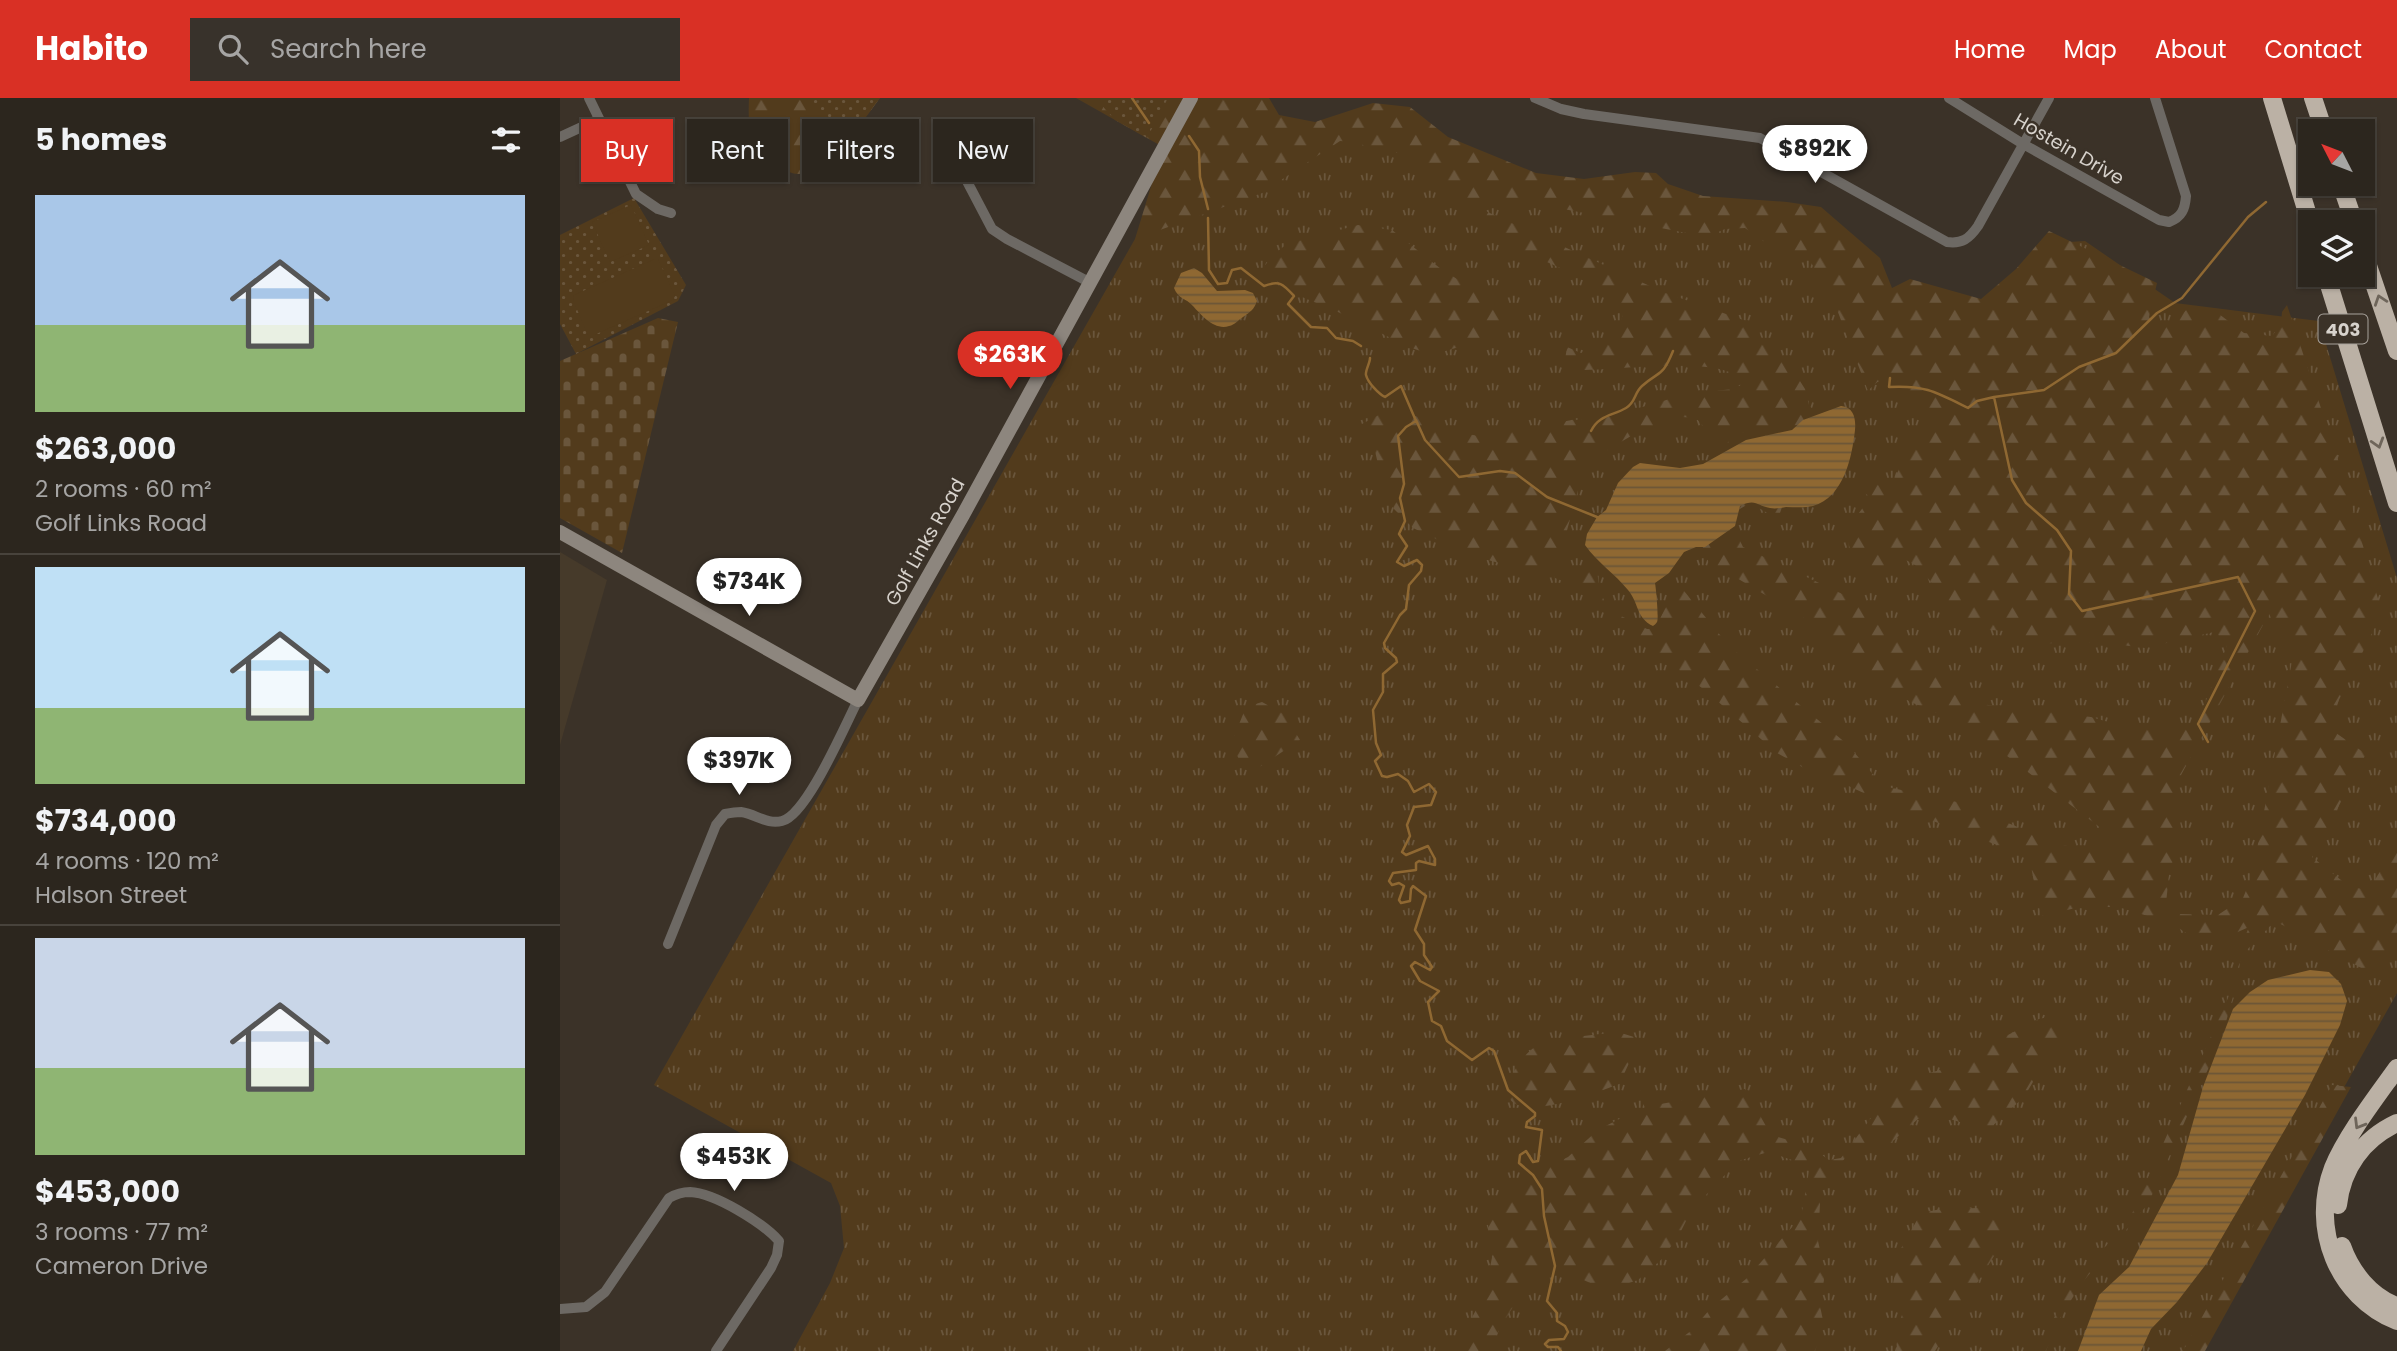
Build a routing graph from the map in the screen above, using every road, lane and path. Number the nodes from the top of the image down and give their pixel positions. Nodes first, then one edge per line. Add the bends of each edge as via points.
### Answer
1 (589, 98) edge
2 (1191, 98) edge
3 (1535, 98) edge
4 (1566, 98) edge
5 (1949, 98) edge
6 (2049, 98) edge
7 (2155, 98) edge
8 (2272, 98) edge
9 (2314, 98) edge
10 (1561, 109) junction
11 (599, 118) junction
12 (2320, 119) edge
13 (560, 136) edge
14 (2023, 144) junction
15 (967, 182) edge
16 (2306, 210) edge
17 (671, 213) dead end
18 (1089, 282) junction
19 (2375, 286) edge
20 (2330, 287) edge
21 (2397, 351) edge
22 (2397, 503) edge
23 (560, 532) edge
24 (858, 699) junction
25 (668, 944) dead end
26 (2397, 1068) edge
27 (2397, 1123) edge
28 (2397, 1306) edge
29 (560, 1309) edge
30 (2397, 1321) edge
31 (716, 1351) edge

1 - 11 street
2 - 18 main road, Golf Links Road
3 - 10 street
4 - 10 street
5 - 14 street, Hostein Drive
6 - 14 street
7 - 14 street, Hostein Drive via 2186,196 2185,207 2175,220 2159,220
8 - 16 highway
9 - 12 highway
10 - 14 street via 1760,138 1947,243 1959,244 1972,236
11 - 13 street
11 - 17 street via 636,194
15 - 18 street via 992,229
18 - 24 main road, Golf Links Road
21 -> 19 highway, 403
20 -> 22 highway, 403
23 - 24 main road
24 - 25 street, Golf Links Road via 795,815 771,823 740,812 725,814 716,825
26 -> 30 highway via 2333,1168 2325,1234 2343,1278 2360,1298
27 - 28 highway via 2363,1145 2339,1192 2336,1216 2337,1234 2355,1273
29 - 31 street via 586,1307 605,1292 669,1198 685,1192 707,1195 768,1229 779,1241 772,1268

